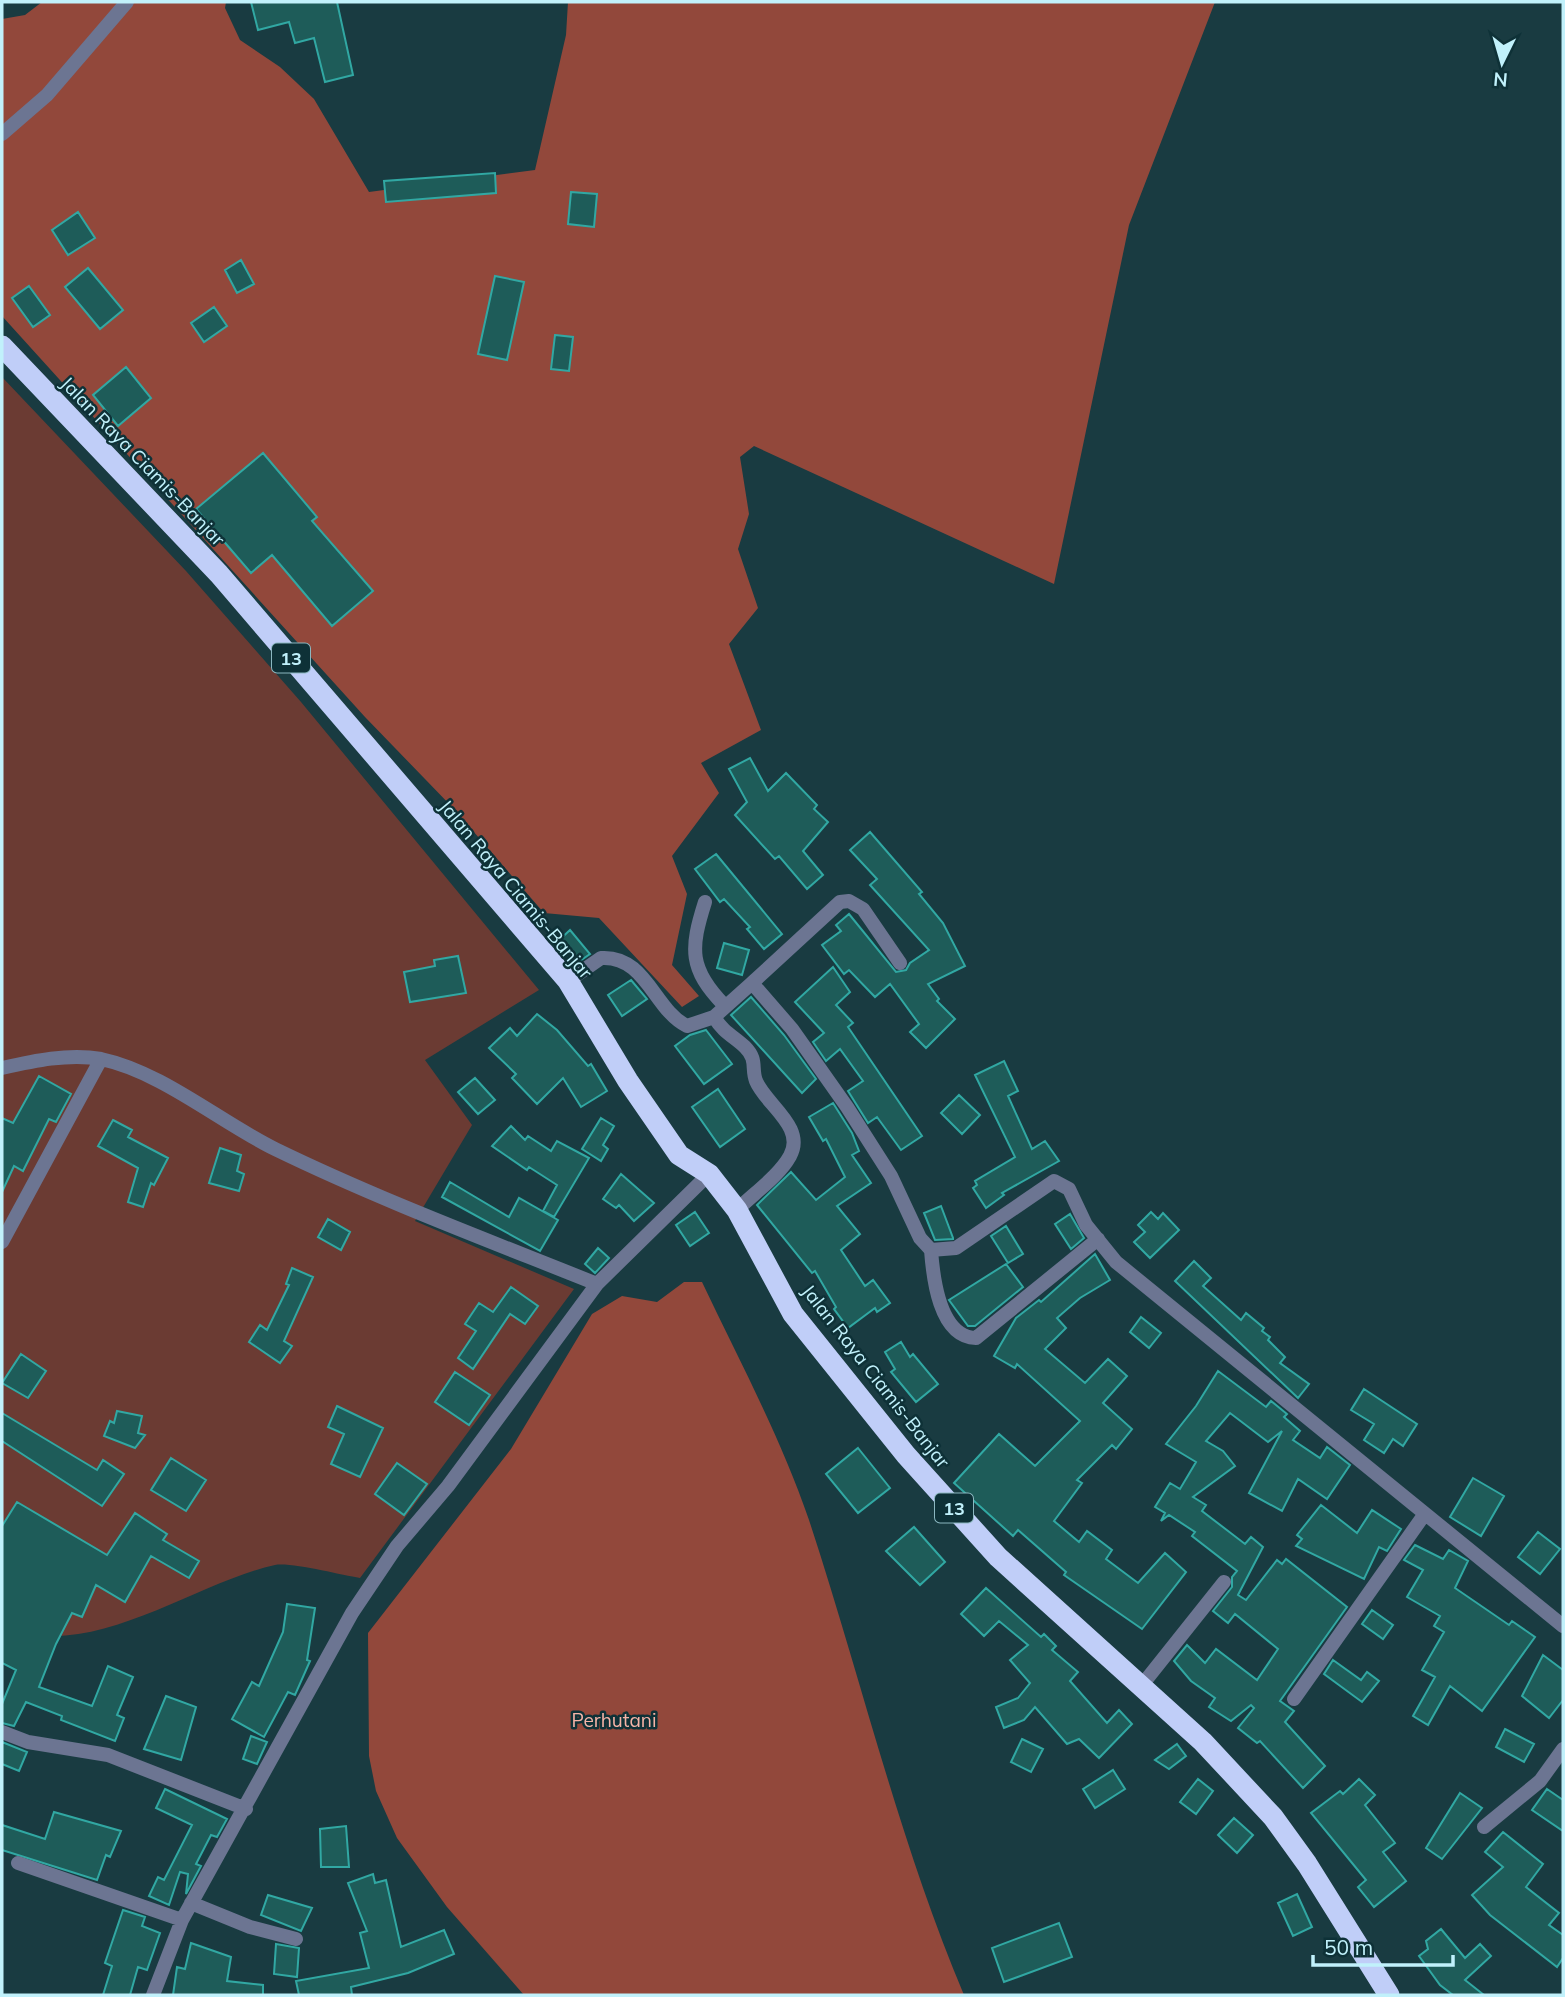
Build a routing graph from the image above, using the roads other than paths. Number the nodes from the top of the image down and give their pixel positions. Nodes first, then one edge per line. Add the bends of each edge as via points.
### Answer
1 (127, 2) edge
2 (2, 134) edge
3 (2, 346) edge
4 (705, 902) dead end
5 (900, 963) dead end
6 (568, 981) junction
7 (752, 983) junction
8 (724, 1006) junction
9 (714, 1017) junction
10 (101, 1059) junction
11 (2, 1068) edge
12 (709, 1174) junction
13 (737, 1210) junction
14 (1098, 1239) junction
15 (2, 1242) edge
16 (931, 1250) junction
17 (597, 1284) junction
18 (1424, 1516) junction
19 (1224, 1582) dead end
20 (1563, 1626) edge
21 (1142, 1685) junction
22 (1294, 1699) dead end
23 (2, 1732) edge
24 (1563, 1749) edge
25 (246, 1809) junction
26 (1484, 1827) dead end
27 (18, 1863) dead end
28 (191, 1903) junction
29 (182, 1920) junction
30 (296, 1939) dead end
31 (153, 1995) edge
32 (1390, 1995) edge

1 - 2 street via 47,94
3 - 6 highway, Jalan Raya Ciamis-Banjar / 13 via 219,574
4 - 8 street via 695,934 694,957 701,978
5 - 7 street via 863,909 849,901 840,902
6 - 9 street via 601,958 614,959 646,979 682,1024
6 - 12 highway, Jalan Raya Ciamis-Banjar / 13 via 679,1156
7 - 8 street
7 - 16 street via 847,1107
8 - 9 street
9 - 13 street via 723,1032 745,1047 753,1059 757,1084 791,1129 793,1141 789,1157
10 - 11 street via 40,1059
10 - 15 street
10 - 17 street via 149,1078 274,1148
12 - 13 highway, Jalan Raya Ciamis-Banjar / 13
12 - 17 street
13 - 21 highway, Jalan Raya Ciamis-Banjar / 13 via 793,1314 906,1455 998,1557
14 - 16 street via 1069,1189 1054,1181 956,1248
14 - 16 street via 976,1338 961,1334 950,1322 936,1294
14 - 18 street via 1115,1262
17 - 25 street via 374,1580
18 - 20 street
18 - 22 street
19 - 21 street
21 - 32 highway, Jalan Raya Ciamis-Banjar / 13 via 1273,1817
23 - 25 street via 28,1742 108,1755
24 - 26 street via 1540,1781
25 - 28 street
27 - 29 street
28 - 29 street
28 - 30 street via 250,1927
29 - 31 street

